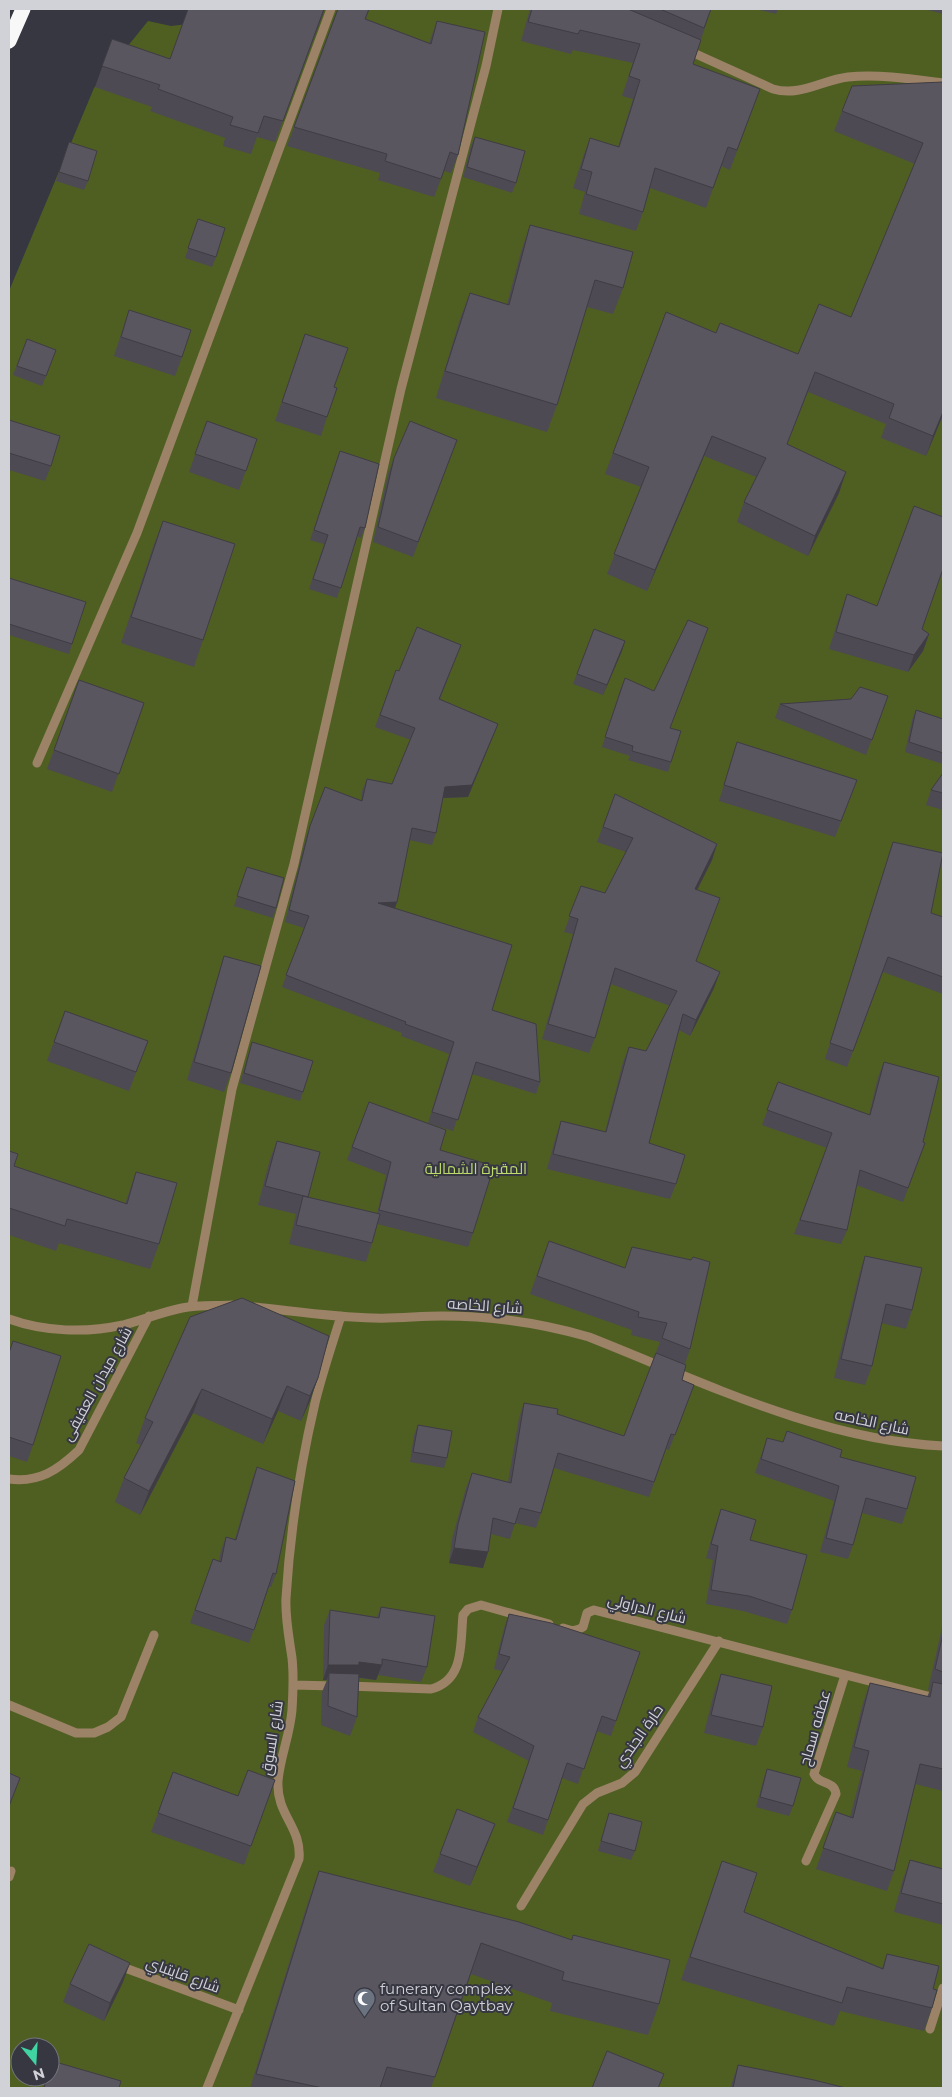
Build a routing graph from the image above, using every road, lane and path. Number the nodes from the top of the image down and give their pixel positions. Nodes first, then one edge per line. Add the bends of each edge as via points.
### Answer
1 (23, 9) edge
2 (331, 9) edge
3 (498, 9) edge
4 (9, 41) edge
5 (674, 45) edge
6 (943, 83) edge
7 (37, 763) dead end
8 (192, 1306) junction
9 (149, 1316) junction
10 (341, 1316) junction
11 (9, 1319) edge
12 (943, 1446) edge
13 (9, 1479) edge
14 (154, 1635) dead end
15 (719, 1641) junction
16 (845, 1674) junction
17 (293, 1685) junction
18 (943, 1700) edge
19 (9, 1705) edge
20 (806, 1861) dead end
21 (521, 1906) dead end
22 (117, 1965) edge
23 (943, 1988) edge
24 (240, 2010) junction
25 (930, 2029) edge
26 (207, 2088) edge

1 - 4 highway
2 - 7 street via 137,534
3 - 8 street via 402,389 294,864 232,1088
5 - 6 street via 786,92 855,77
8 - 9 street, شارع الخاصه
8 - 10 street, شارع الخاصه via 242,1305
9 - 11 street, شارع الخاصه via 106,1328 70,1330 43,1328
9 - 13 street, شارع ميدان العفيفى via 79,1450 62,1466 41,1476
10 - 12 street, شارع الخاصه via 471,1317 560,1329 589,1337 795,1416 873,1438 912,1445
10 - 17 street, شارع السوق via 315,1403 297,1492 286,1614
14 - 19 street via 120,1717 108,1727 94,1733 76,1733
15 - 16 street, شارع الدراولي
15 - 17 street, شارع الدراولي via 594,1610 587,1612 583,1627 575,1631 481,1605 463,1614 457,1669 452,1679 442,1687 431,1690
15 - 21 street, حارة الجندي via 635,1772 622,1783 597,1793 583,1804
16 - 18 street, شارع الدراولي
16 - 20 street, عطفه سماح via 814,1774 818,1780 832,1785 836,1794
17 - 24 street, شارع السوق via 292,1712 278,1793 281,1807 297,1835 299,1859
22 - 24 street, شارع قايتباي
23 - 25 street
24 - 26 street, شارع السوق

